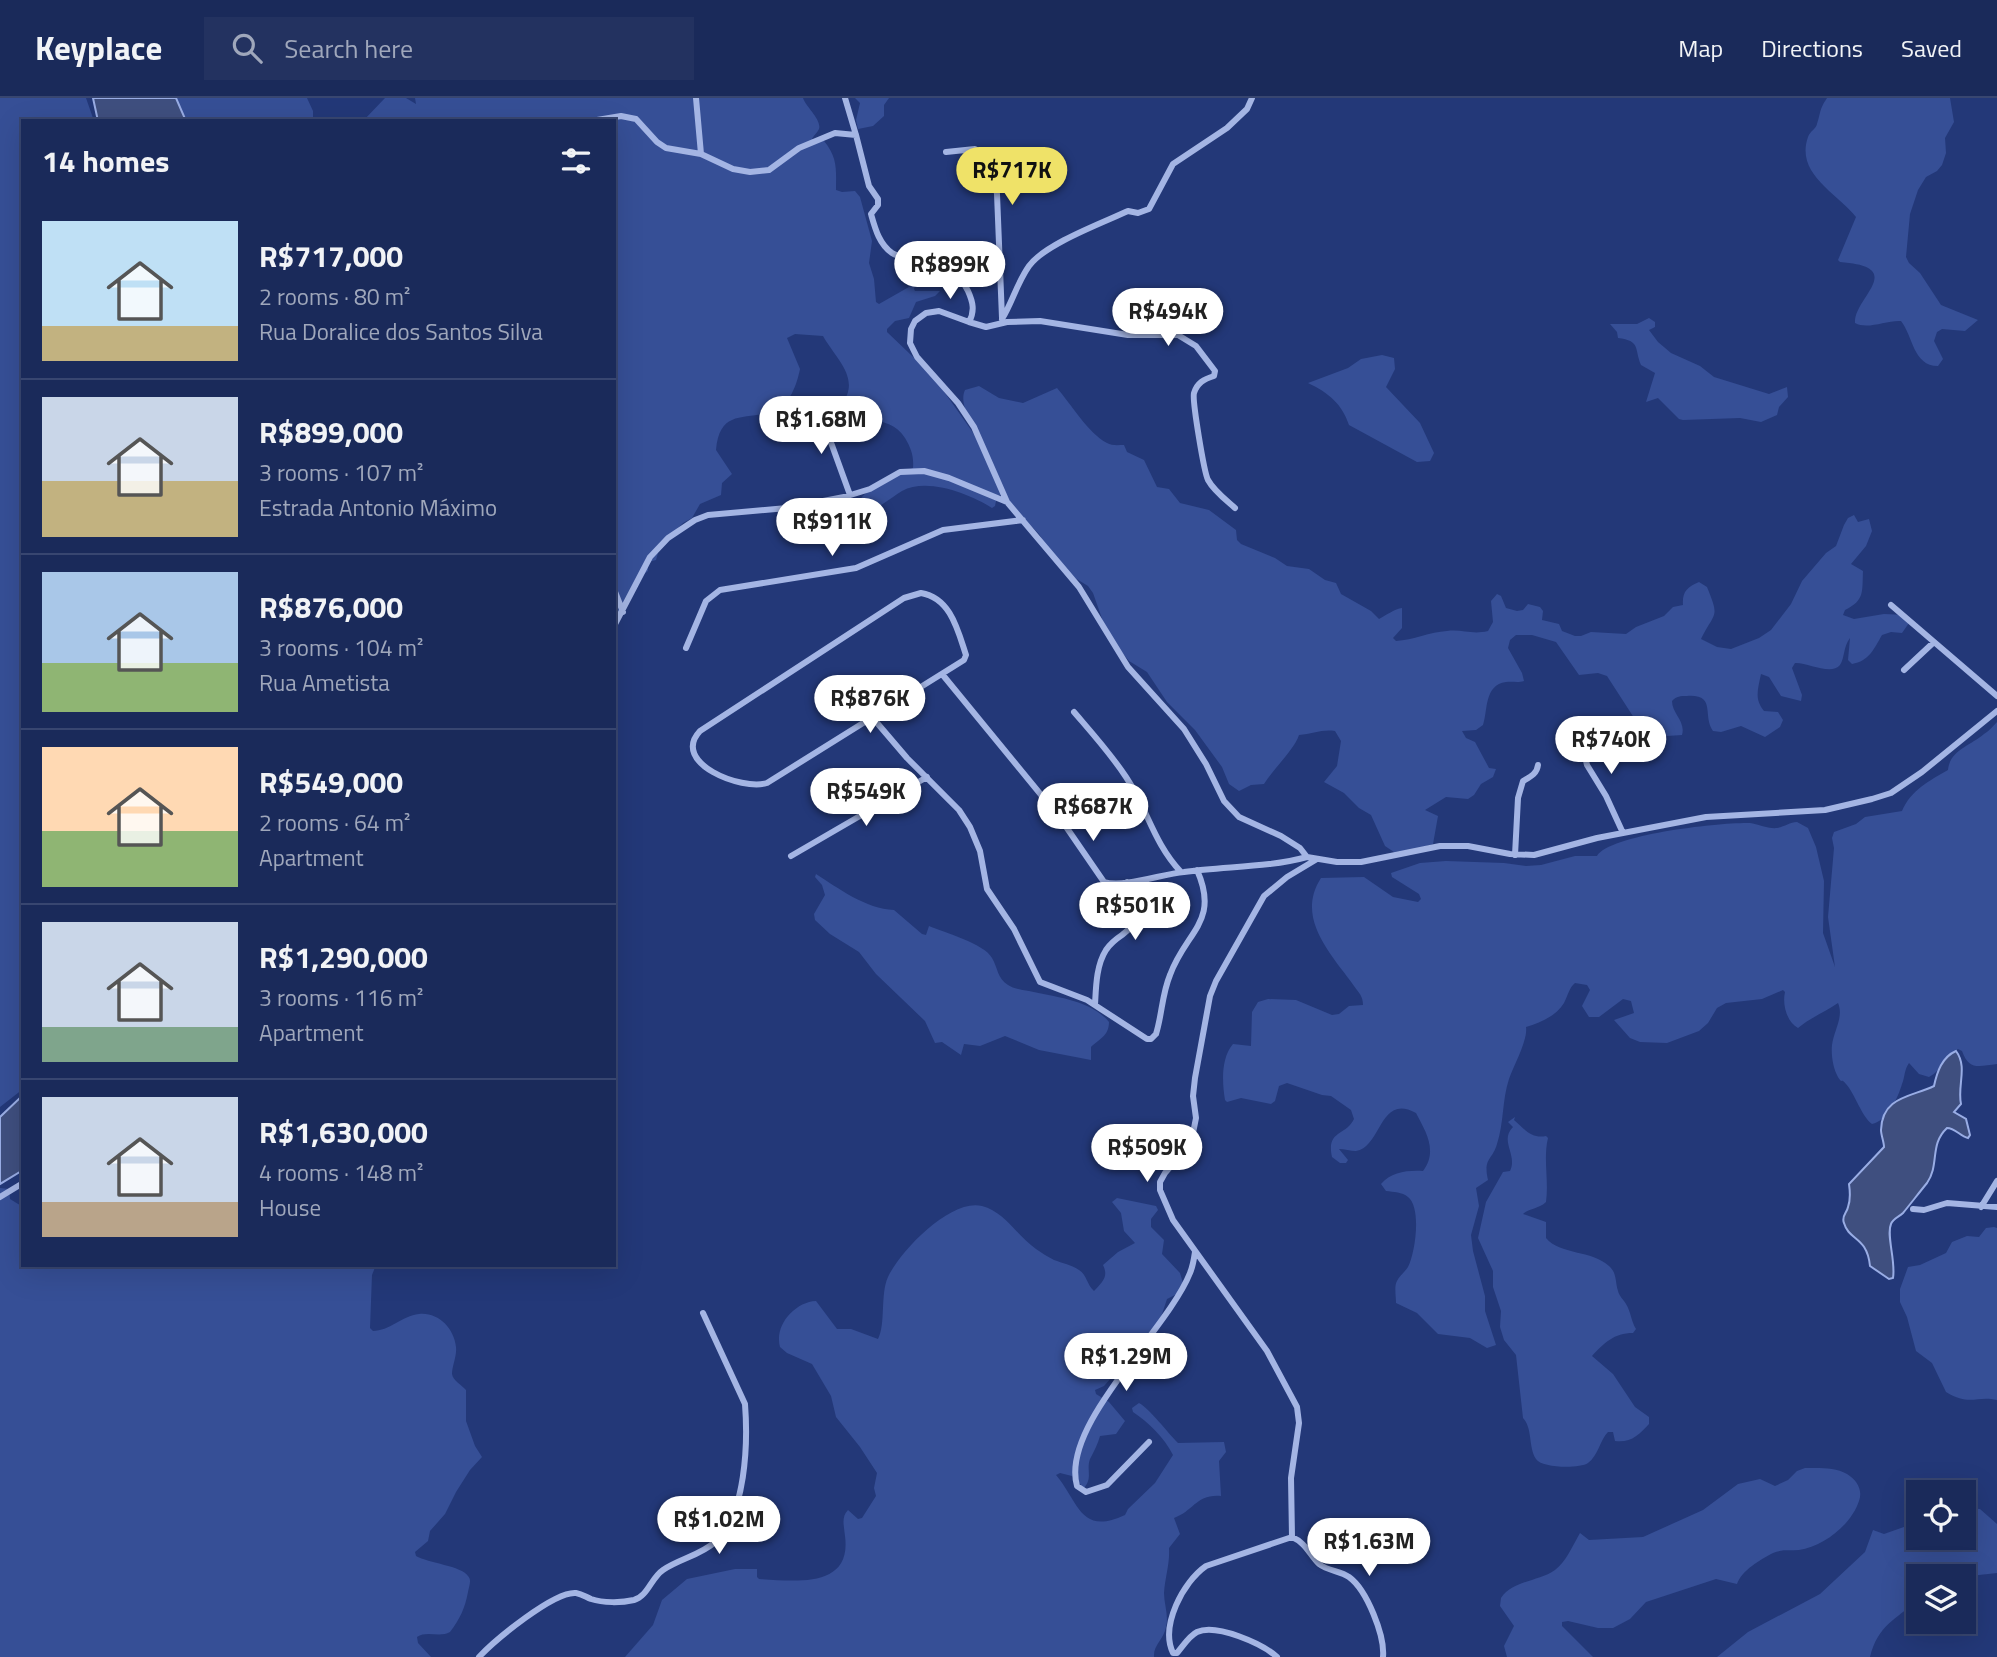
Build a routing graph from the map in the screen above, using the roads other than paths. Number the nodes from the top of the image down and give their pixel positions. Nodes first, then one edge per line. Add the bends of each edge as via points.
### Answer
1 (696, 98) edge
2 (845, 98) edge
3 (1252, 98) edge
4 (603, 119) edge
5 (856, 135) junction
6 (946, 152) dead end
7 (701, 154) junction
8 (1001, 321) junction
9 (969, 322) junction
10 (823, 409) dead end
11 (850, 495) junction
12 (1007, 502) junction
13 (1235, 508) dead end
14 (1023, 520) junction
15 (616, 594) edge
16 (1891, 605) dead end
17 (623, 612) junction
18 (616, 623) edge
19 (1934, 642) junction
20 (686, 648) dead end
21 (1904, 670) dead end
22 (942, 674) junction
23 (1997, 696) edge
24 (1997, 711) edge
25 (1074, 712) dead end
26 (873, 717) junction
27 (1578, 727) dead end
28 (1538, 765) dead end
29 (927, 777) junction
30 (1623, 833) junction
31 (1515, 855) junction
32 (791, 856) dead end
33 (1307, 858) junction
34 (1319, 858) junction
35 (1197, 870) junction
36 (1181, 872) junction
37 (1127, 882) junction
38 (1095, 1005) junction
39 (1997, 1181) edge
40 (21, 1184) edge
41 (0, 1197) edge
42 (1981, 1207) junction
43 (1997, 1207) edge
44 (1913, 1209) dead end
45 (1195, 1251) junction
46 (703, 1313) dead end
47 (1149, 1442) dead end
48 (1292, 1537) junction
49 (479, 1657) edge
50 (1277, 1657) edge
51 (1382, 1657) edge

1 - 7 street
2 - 5 street
3 - 8 street via 1227,128 1173,164 1149,209 1128,211 1035,259
4 - 7 street via 636,118 666,148
5 - 7 street via 835,133 757,173 733,169
5 - 9 street via 869,186 878,198 871,214 880,239 895,254 954,271 970,296 974,311
6 - 8 street via 975,149 990,158 997,194
8 - 9 street via 986,327
8 - 13 street via 1053,322 1128,335 1172,334 1189,341 1215,371 1195,390 1193,398 1204,470 1209,483
9 - 12 street via 939,311 926,313 915,321 910,343 974,427
10 - 11 street
11 - 12 street via 900,472 924,471
11 - 17 street via 695,520 650,557
12 - 14 street
14 - 20 street via 943,530 856,568 720,590 706,601
14 - 33 street via 1079,587 1128,667 1184,729 1224,801 1239,817 1281,836
15 - 17 street
16 - 19 street
17 - 18 street
19 - 21 street
19 - 23 street
22 - 26 street
22 - 26 street via 966,657 954,621 935,598 912,594 700,732 692,749 709,770 757,786
22 - 37 street via 1060,818 1101,879
24 - 30 street via 1891,793 1825,810 1706,817
25 - 36 street via 1127,778 1155,837
26 - 29 street
27 - 30 street via 1587,765
28 - 31 street via 1523,781 1518,798
29 - 32 street
29 - 38 street via 970,827 981,851 988,889 1039,981
30 - 31 street via 1534,855
31 - 34 street via 1440,846 1361,862
33 - 34 street
33 - 35 street
34 - 45 street via 1264,896 1210,996 1195,1078 1193,1133 1160,1182 1166,1209
35 - 36 street
35 - 38 street via 1205,913 1169,976 1154,1038 1141,1037
36 - 37 street
37 - 38 street via 1137,919 1102,957
39 - 42 street
40 - 41 street
42 - 43 street
42 - 44 street via 1947,1203
45 - 47 street via 1190,1273 1159,1325 1094,1414 1076,1460 1077,1486 1086,1492 1107,1485
45 - 48 street via 1267,1351 1297,1407
46 - 49 street via 745,1404 741,1484 726,1528 714,1544 656,1575 639,1598 603,1601 576,1593 560,1596 501,1636
48 - 50 street via 1206,1566 1182,1592 1173,1615 1172,1653 1197,1632 1210,1631 1250,1640
48 - 51 street via 1320,1564 1345,1574 1359,1586 1380,1633

